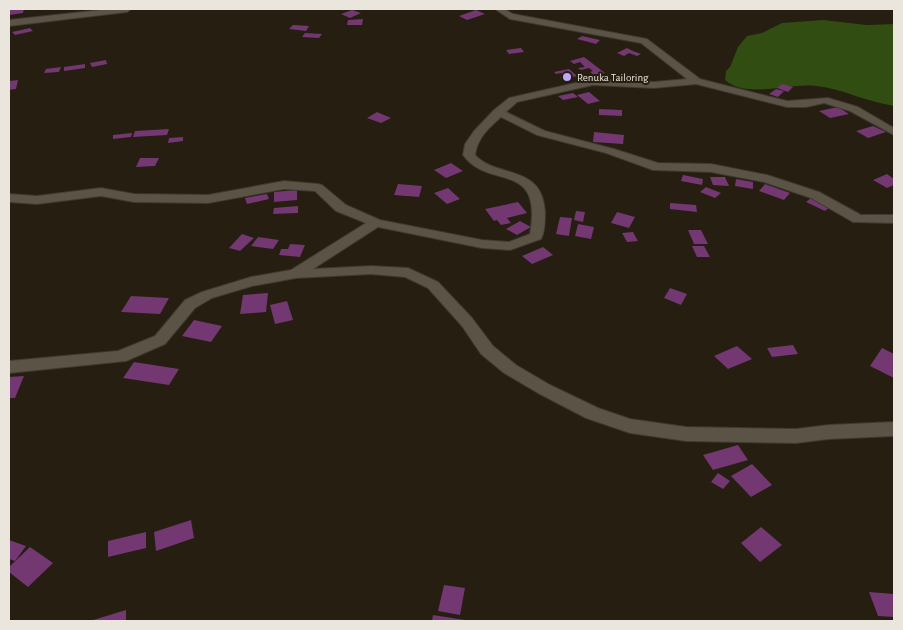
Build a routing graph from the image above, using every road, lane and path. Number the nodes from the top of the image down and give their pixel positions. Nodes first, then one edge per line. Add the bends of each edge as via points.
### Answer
1 (127, 9) edge
2 (499, 9) edge
3 (9, 23) edge
4 (696, 81) junction
5 (498, 112) junction
6 (894, 132) edge
7 (9, 198) edge
8 (894, 219) edge
9 (376, 223) junction
10 (295, 274) junction
11 (9, 367) edge
12 (894, 429) edge

1 - 3 street
2 - 4 street via 510,16 644,41
4 - 5 street via 654,85 593,82 513,100
4 - 6 street via 786,104 824,100 854,109
5 - 8 street via 542,133 657,167 711,168 767,178 815,196 858,219
5 - 9 street via 478,133 469,155 484,168 518,178 533,190 539,209 536,236 510,246 492,245
7 - 9 street via 37,200 101,192 134,198 208,199 284,185 318,188 341,208
9 - 10 street
10 - 11 street via 207,295 190,304 160,340 120,357
10 - 12 street via 371,270 408,273 433,285 487,350 510,369 592,413 630,426 686,434 796,436

